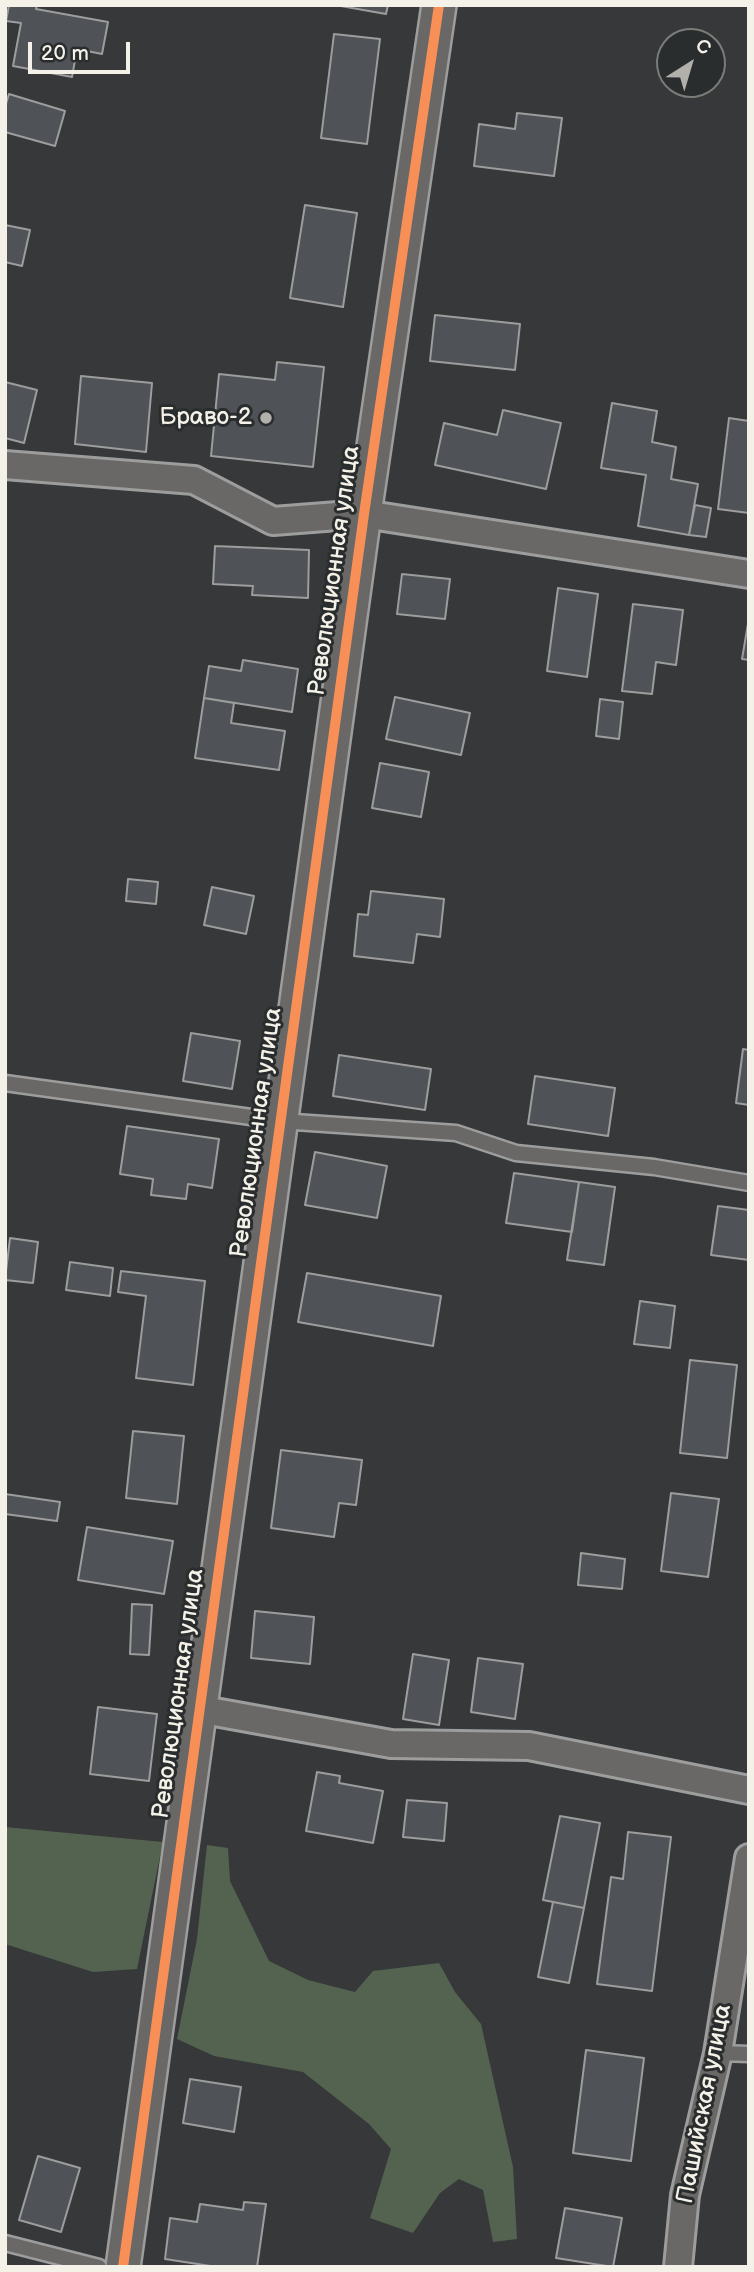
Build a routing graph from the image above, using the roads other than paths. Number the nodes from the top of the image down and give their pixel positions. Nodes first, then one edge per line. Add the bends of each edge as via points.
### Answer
1 (439, 5) edge
2 (5, 465) edge
3 (364, 514) junction
4 (749, 574) edge
5 (5, 1083) edge
6 (280, 1121) junction
7 (749, 1183) edge
8 (198, 1709) junction
9 (749, 1790) edge
10 (749, 1858) edge
11 (718, 2053) junction
12 (749, 2054) edge
13 (5, 2243) edge
14 (99, 2267) edge
15 (123, 2267) edge
16 (678, 2267) edge

1 - 3 street, Революционная улица
2 - 3 street via 194,480 273,521
3 - 4 street
3 - 6 street, Революционная улица
5 - 6 lane
6 - 7 lane via 456,1133 516,1153 654,1167
6 - 8 street, Революционная улица
8 - 9 street via 391,1744 530,1746
8 - 15 street, Революционная улица
10 - 11 street, Пашийская улица
11 - 12 lane
11 - 16 street, Пашийская улица via 685,2195
13 - 14 lane

